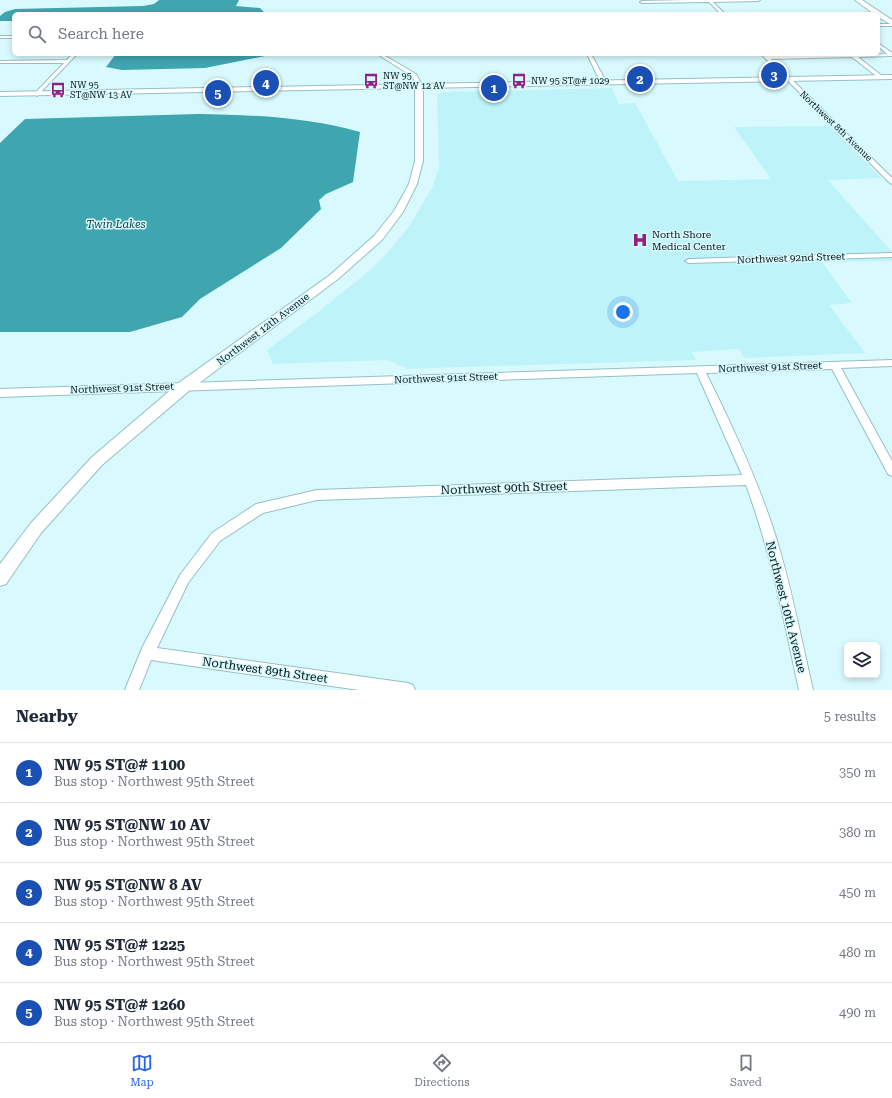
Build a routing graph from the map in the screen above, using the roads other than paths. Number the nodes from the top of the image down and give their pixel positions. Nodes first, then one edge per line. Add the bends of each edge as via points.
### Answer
1 (709, 0) edge
2 (758, 0) edge
3 (849, 0) edge
4 (853, 0) edge
5 (858, 0) edge
6 (642, 2) dead end
7 (721, 12) edge
8 (871, 12) edge
9 (880, 18) edge
10 (880, 20) edge
11 (880, 25) edge
12 (891, 25) edge
13 (12, 36) edge
14 (0, 37) edge
15 (880, 46) edge
16 (880, 55) edge
17 (892, 55) edge
18 (73, 56) edge
19 (382, 56) edge
20 (590, 56) edge
21 (765, 56) edge
22 (853, 56) joint
23 (68, 61) junction
24 (0, 62) edge
25 (880, 77) junction
26 (892, 77) edge
27 (788, 79) junction
28 (604, 83) junction
29 (419, 85) junction
30 (0, 94) edge
31 (37, 94) junction
32 (892, 182) edge
33 (892, 255) edge
34 (689, 262) dead end
35 (892, 363) edge
36 (834, 365) junction
37 (700, 370) junction
38 (185, 386) junction
39 (0, 393) edge
40 (892, 471) edge
41 (750, 480) junction
42 (0, 578) edge
43 (147, 653) junction
44 (132, 690) edge
45 (408, 690) edge
46 (806, 690) edge

1 - 2 street
1 - 6 street
1 - 7 street
3 - 8 main road
4 - 8 main road
5 - 8 main road
9 - 12 main road
10 - 12 main road
11 - 12 street
13 - 14 street
15 - 17 street
16 - 17 street
18 - 23 street
19 - 29 street via 414,75
20 - 28 street
21 - 22 street
21 - 27 street, Northwest 8th Avenue
22 - 25 street
23 - 24 street
23 - 31 street
25 - 26 main road
25 - 27 main road
27 - 28 main road
27 - 32 street, Northwest 8th Avenue
28 - 29 main road
29 - 31 main road
29 - 38 main road, Northwest 12th Avenue via 420,161 413,184 398,212 378,238 334,277
30 - 31 main road
33 - 34 street, Northwest 92nd Street
35 - 36 street, Northwest 91st Street
36 - 37 street, Northwest 91st Street
36 - 40 street
37 - 38 street, Northwest 91st Street
37 - 41 street, Northwest 10th Avenue
38 - 39 street, Northwest 91st Street
38 - 42 main road, Northwest 12th Avenue via 97,461 36,528
41 - 43 street, Northwest 90th Street via 317,495 260,508 211,543 184,579
41 - 46 street, Northwest 10th Avenue via 776,559
43 - 44 street
43 - 45 street, Northwest 89th Street

